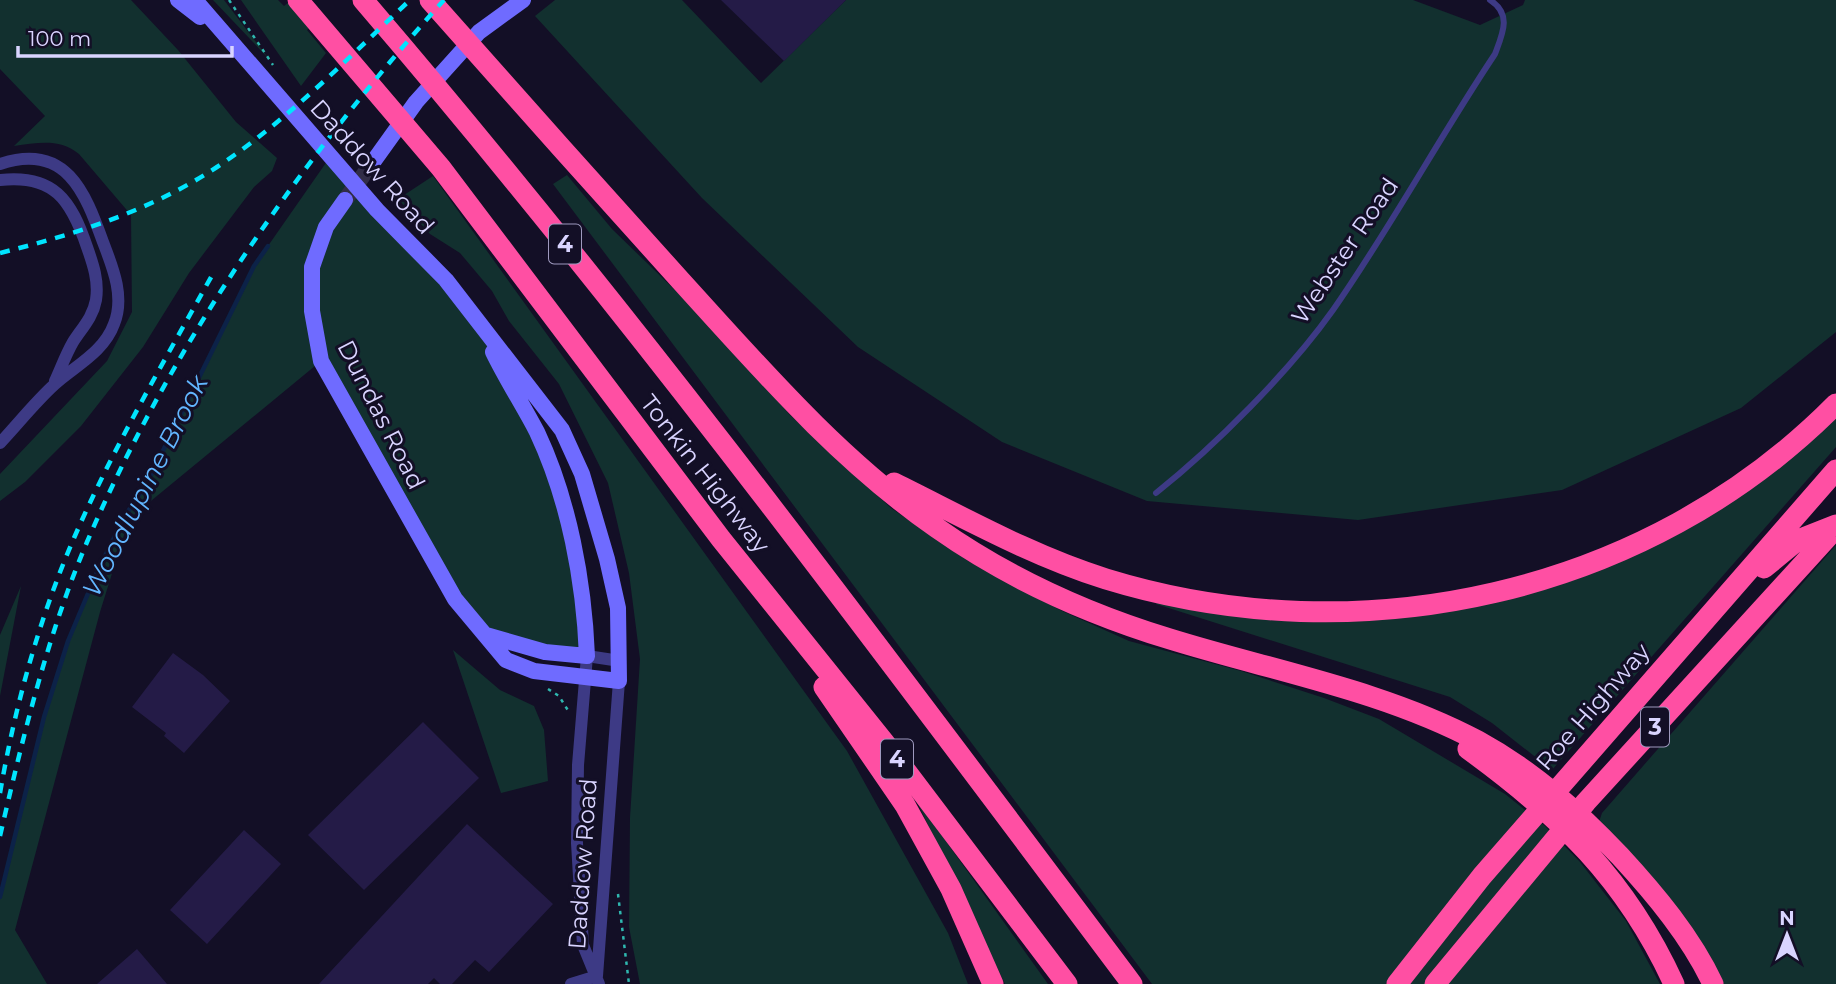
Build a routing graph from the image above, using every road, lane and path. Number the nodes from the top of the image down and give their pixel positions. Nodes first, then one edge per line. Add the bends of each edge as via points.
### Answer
1 (178, 0) edge
2 (195, 0) edge
3 (229, 0) edge
4 (298, 0) edge
5 (363, 0) edge
6 (430, 0) edge
7 (523, 0) edge
8 (1490, 0) edge
9 (227, 37) junction
10 (275, 68) dead end
11 (373, 162) tunnel mouth
12 (0, 164) edge
13 (0, 180) edge
14 (345, 200) tunnel mouth
15 (484, 326) junction
16 (54, 385) junction
17 (1836, 404) edge
18 (0, 443) edge
19 (854, 464) junction
20 (1836, 470) edge
21 (1156, 494) dead end
22 (1836, 526) edge
23 (721, 539) junction
24 (1712, 612) junction
25 (486, 635) junction
26 (587, 656) junction
27 (620, 661) junction
28 (586, 677) junction
29 (619, 681) junction
30 (547, 688) dead end
31 (568, 723) dead end
32 (1590, 839) junction
33 (618, 892) dead end
34 (966, 923) junction
35 (598, 980) edge
36 (571, 984) edge
37 (629, 984) edge
38 (987, 984) edge
39 (993, 984) edge
40 (1067, 984) edge
41 (1132, 984) edge
42 (1397, 984) edge
43 (1435, 984) edge
44 (1674, 984) edge
45 (1713, 984) edge

1 - 9 main road, Daddow Road
2 - 9 main road, Daddow Road
3 - 10 path
4 - 23 highway, Tonkin Highway / 4 via 442,168
5 - 41 highway, Tonkin Highway / 4 via 665,367
6 - 19 highway via 787,399
7 - 11 main road via 479,33 416,102
8 - 21 lane, Webster Road via 1502,10 1505,22 1494,54 1386,232 1331,313 1281,372 1197,461
9 - 15 main road, Daddow Road via 377,211 446,280
12 - 16 street via 39,161 74,179 86,195 117,282 118,309 110,334
13 - 16 street via 31,180 58,193 77,219 94,268 93,309
14 - 25 main road, Dundas Road via 326,227 312,267 312,311 321,361 455,599
15 - 26 main road, Daddow Road via 506,378 537,432 559,489 578,570
15 - 27 main road, Daddow Road via 562,429 582,474 618,608
16 - 18 street
17 - 19 highway via 1751,477 1649,538 1536,582 1480,597 1368,612 1247,609 1180,598 1105,578 1027,548
19 - 32 highway via 938,529 1004,570 1071,603 1171,639 1384,701 1533,786
20 - 24 highway, Roe Highway / 3
22 - 24 highway via 1798,540
22 - 43 highway, 3 via 1586,802
23 - 34 highway via 905,805
23 - 40 highway, Tonkin Highway / 4 via 884,742
24 - 42 highway, Roe Highway / 3 via 1482,876
25 - 26 main road via 545,652
25 - 28 main road, Dundas Road via 506,660 534,671
26 - 27 street
26 - 28 street, Daddow Road
27 - 29 main road, Daddow Road
28 - 29 main road, Dundas Road
28 - 35 street, Daddow Road via 577,843 583,945
29 - 35 street, Daddow Road
30 - 31 path via 569,710
32 - 44 highway
32 - 45 highway via 1666,908
33 - 37 path
34 - 38 highway
34 - 39 highway
35 - 36 street

